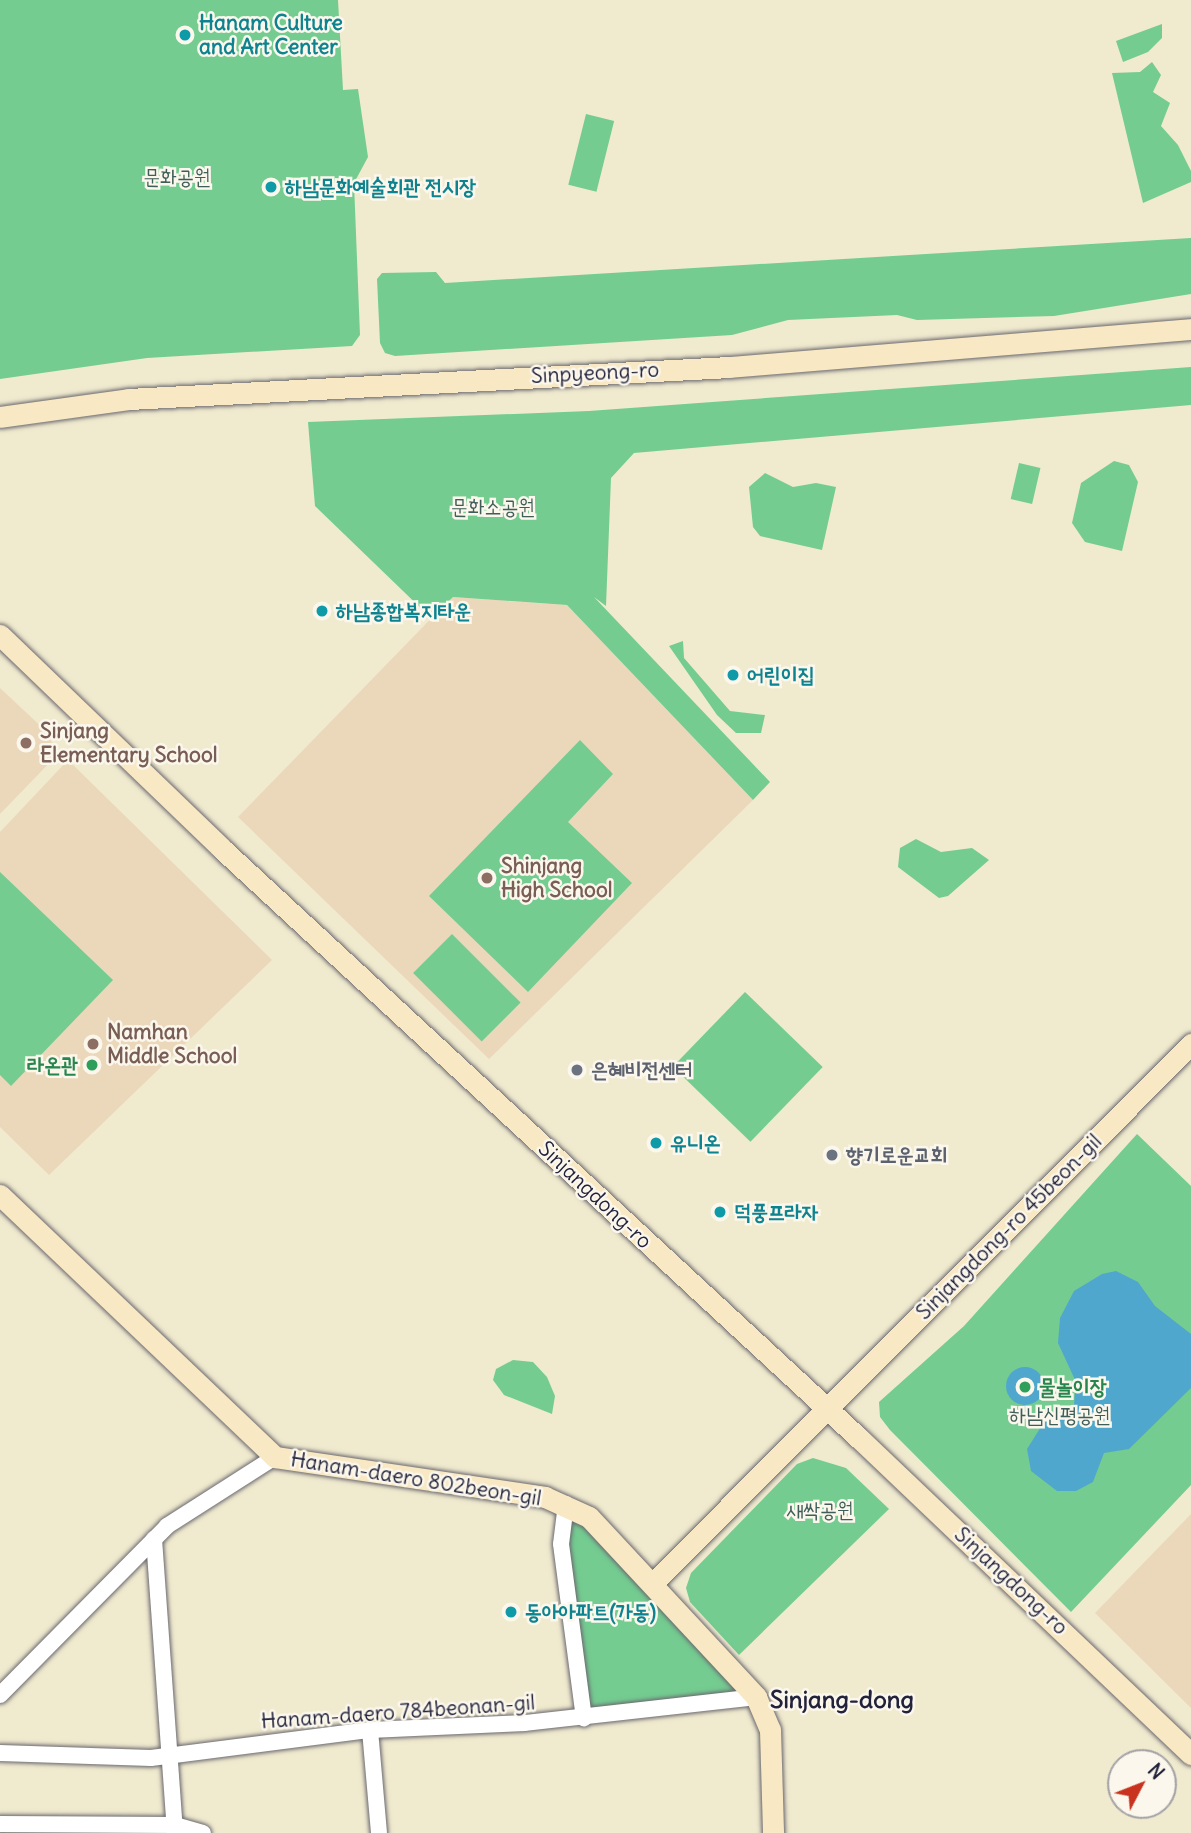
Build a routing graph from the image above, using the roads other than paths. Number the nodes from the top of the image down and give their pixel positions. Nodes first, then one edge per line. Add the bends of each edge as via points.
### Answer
1 (1191, 329) edge
2 (0, 417) edge
3 (0, 635) edge
4 (1191, 1044) edge
5 (0, 1195) edge
6 (826, 1410) junction
7 (275, 1458) junction
8 (566, 1504) junction
9 (154, 1539) junction
10 (653, 1583) junction
11 (0, 1695) edge
12 (756, 1697) junction
13 (584, 1718) junction
14 (370, 1730) junction
15 (0, 1753) edge
16 (171, 1755) junction
17 (1191, 1755) edge
18 (0, 1824) edge
19 (175, 1829) edge
20 (203, 1833) edge
21 (379, 1833) edge
22 (773, 1833) edge

1 - 2 main road, Sinpyeong-ro via 729,367 129,399
3 - 6 main road, Sinjangdong-ro via 372,990
4 - 6 main road, Sinjangdong-ro 45beon-gil
5 - 7 main road, Hanam-daero 802beon-gil
6 - 10 main road
6 - 17 main road, Sinjangdong-ro
7 - 8 main road, Hanam-daero 802beon-gil via 545,1497
7 - 9 street via 167,1525
8 - 10 main road, Hanam-daero 802beon-gil via 589,1517
8 - 13 street via 561,1544
9 - 11 street
9 - 16 street
10 - 12 main road, Hanam-daero 802beon-gil
12 - 13 street, Hanam-daero 784beonan-gil
12 - 22 main road, Hanam-daero 802beon-gil via 770,1730
13 - 14 street, Hanam-daero 784beonan-gil
14 - 16 street, Hanam-daero 784beonan-gil
14 - 21 street
15 - 16 street, Hanam-daero 784beonan-gil
16 - 19 street
18 - 19 street
19 - 20 street

